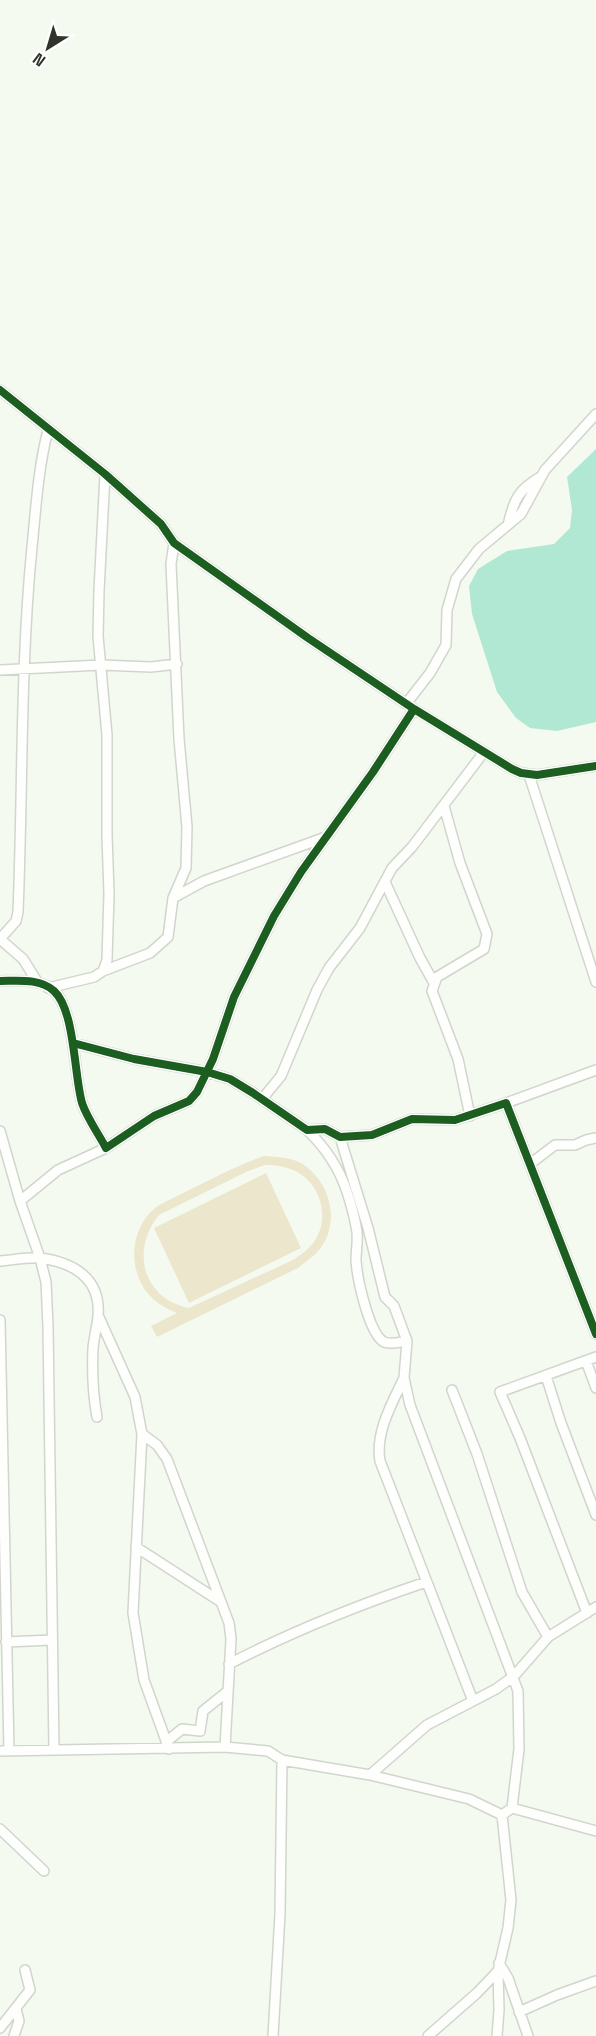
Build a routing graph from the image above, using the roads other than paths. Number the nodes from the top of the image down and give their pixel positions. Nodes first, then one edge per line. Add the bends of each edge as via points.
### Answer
1 (0, 390) edge
2 (596, 414) edge
3 (48, 430) junction
4 (105, 474) junction
5 (542, 476) junction
6 (508, 525) junction
7 (174, 543) junction
8 (101, 664) junction
9 (177, 664) junction
10 (0, 670) edge
11 (23, 670) junction
12 (410, 706) junction
13 (484, 752) junction
14 (596, 765) edge
15 (529, 775) junction
16 (444, 806) junction
17 (326, 837) junction
18 (385, 882) junction
19 (173, 898) junction
20 (0, 939) edge
21 (103, 971) junction
22 (0, 981) edge
23 (596, 982) edge
24 (38, 983) junction
25 (434, 983) junction
26 (48, 988) junction
27 (73, 1042) junction
28 (596, 1070) edge
29 (207, 1072) junction
30 (262, 1099) junction
31 (506, 1103) junction
32 (470, 1116) junction
33 (307, 1130) junction
34 (0, 1131) edge
35 (340, 1137) junction
36 (596, 1138) edge
37 (106, 1148) junction
38 (530, 1164) junction
39 (20, 1201) junction
40 (40, 1258) junction
41 (0, 1261) edge
42 (98, 1315) junction
43 (0, 1320) edge
44 (596, 1334) edge
45 (407, 1341) junction
46 (596, 1357) edge
47 (586, 1361) junction
48 (546, 1377) junction
49 (404, 1378) junction
50 (596, 1388) edge
51 (452, 1390) dead end
52 (97, 1417) dead end
53 (141, 1434) junction
54 (596, 1515) edge
55 (136, 1547) junction
56 (426, 1582) junction
57 (221, 1602) junction
58 (596, 1607) edge
59 (587, 1613) junction
60 (548, 1637) junction
61 (52, 1640) junction
62 (6, 1642) junction
63 (229, 1664) junction
64 (514, 1676) junction
65 (228, 1691) junction
66 (473, 1701) junction
67 (167, 1745) junction
68 (225, 1747) junction
69 (54, 1750) junction
70 (4, 1751) edge
71 (282, 1760) junction
72 (370, 1775) junction
73 (512, 1808) junction
74 (502, 1815) junction
75 (0, 1829) edge
76 (596, 1831) edge
77 (44, 1871) dead end
78 (499, 1967) junction
79 (25, 1970) dead end
80 (596, 1980) edge
81 (16, 2009) junction
82 (519, 2012) junction
83 (0, 2028) edge
84 (14, 2036) edge
85 (273, 2036) edge
86 (428, 2036) edge
87 (497, 2036) edge
88 (528, 2036) edge

1 - 3 street
2 - 5 street
3 - 4 street
3 - 11 street via 39,471
4 - 7 street via 161,524
4 - 8 street via 98,636
5 - 6 street via 526,507
5 - 6 street via 518,494
6 - 12 street via 479,549 456,579 447,610 446,645
7 - 9 street via 171,564
7 - 12 street
8 - 9 street
8 - 11 street
8 - 21 street via 107,735 109,894 107,960
9 - 19 street via 187,837 186,868
10 - 11 street
11 - 20 street via 18,912 16,921
12 - 13 street
12 - 17 street via 373,772
13 - 15 street
13 - 16 street
14 - 15 street
15 - 23 street
16 - 18 street via 392,868
16 - 25 street via 487,934 484,950 436,977
17 - 19 street via 204,881
17 - 29 street via 255,952
18 - 25 street
18 - 30 street via 360,928 329,968 281,1076
19 - 21 street via 168,937 150,953
20 - 24 street via 22,959
21 - 26 street via 94,977
22 - 24 street
24 - 26 street
25 - 32 street via 432,991 458,1059
26 - 27 street via 60,1000
27 - 29 street via 134,1059
27 - 37 street via 83,1105
28 - 31 street
29 - 30 street via 230,1079
29 - 37 street via 189,1101 154,1116
30 - 33 street
31 - 32 street
31 - 38 street
32 - 35 street via 455,1120 412,1119 372,1135
33 - 35 street via 325,1129
33 - 45 street via 338,1168 347,1192 357,1233 356,1262 374,1330 389,1344
34 - 39 street
35 - 45 street via 385,1297 394,1306
36 - 38 street via 575,1145 555,1145
37 - 39 street via 58,1170
38 - 44 street
39 - 40 street
40 - 41 street
40 - 42 street via 84,1274 97,1296
40 - 61 street via 46,1282 48,1326
42 - 52 street via 93,1351
42 - 53 street via 135,1397
43 - 62 street
45 - 49 street
46 - 47 street
47 - 48 street
47 - 50 street
48 - 54 street
48 - 59 street via 500,1392
49 - 56 street via 382,1432 378,1454
49 - 64 street via 419,1432
51 - 60 street via 522,1592
53 - 55 street
53 - 57 street via 157,1445 167,1459
55 - 57 street
55 - 67 street via 134,1613 139,1653 144,1680
56 - 63 street via 320,1620
56 - 66 street
57 - 63 street via 229,1623
58 - 59 street
59 - 60 street
60 - 64 street
61 - 62 street
61 - 69 street
62 - 70 street
63 - 65 street
64 - 66 street
64 - 73 street via 520,1737
65 - 67 street via 203,1712 200,1731 182,1730
65 - 68 street
66 - 72 street via 427,1725
67 - 68 street
67 - 69 street
68 - 71 street via 268,1751
69 - 70 street
71 - 72 street
71 - 85 street via 280,1914
72 - 74 street via 469,1799
73 - 74 street
73 - 76 street
74 - 78 street via 511,1900
75 - 77 street
78 - 82 street via 508,1978
78 - 86 street via 477,1993
78 - 87 street
79 - 81 street via 30,1990
80 - 82 street
81 - 83 street
81 - 84 street via 19,2020
82 - 88 street

